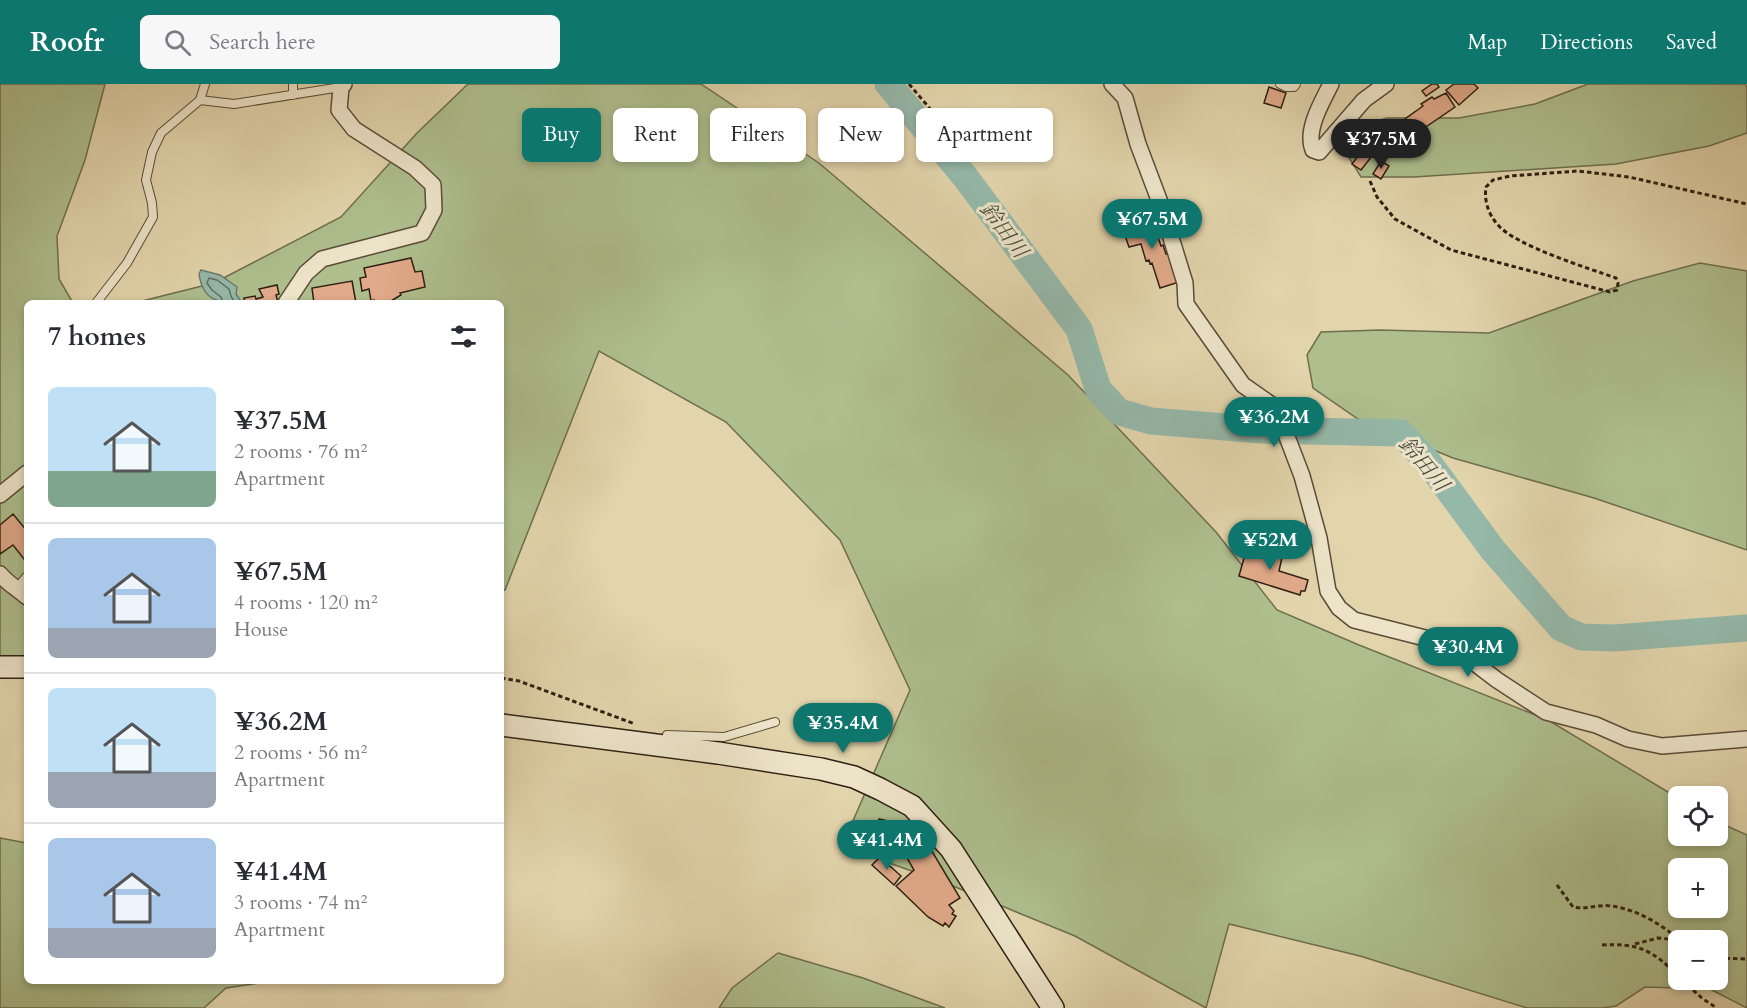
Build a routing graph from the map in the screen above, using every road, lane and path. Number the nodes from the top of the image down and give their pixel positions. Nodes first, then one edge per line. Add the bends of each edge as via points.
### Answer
1 (205, 84) edge
2 (293, 84) edge
3 (909, 84) edge
4 (1112, 84) edge
5 (1280, 84) edge
6 (1296, 84) edge
7 (1331, 84) edge
8 (1386, 84) edge
9 (342, 86) edge
10 (293, 95) junction
11 (200, 100) junction
12 (929, 108) edge
13 (1370, 181) dead end
14 (1747, 204) edge
15 (98, 300) edge
16 (288, 300) edge
17 (24, 475) edge
18 (0, 495) edge
19 (0, 667) edge
20 (24, 667) edge
21 (504, 678) edge
22 (775, 722) dead end
23 (636, 724) dead end
24 (504, 725) edge
25 (1747, 739) edge
26 (666, 746) junction
27 (1557, 885) dead end
28 (1668, 931) edge
29 (1668, 939) edge
30 (1602, 945) dead end
31 (1633, 945) junction
32 (1728, 958) edge
33 (1747, 959) edge
34 (1668, 966) edge
35 (1693, 990) edge
36 (1053, 1008) edge
37 (1717, 1008) edge

1 - 11 lane
2 - 10 lane
3 - 12 path
4 - 25 street via 1125,98 1161,205 1185,283 1186,304 1243,385 1276,408 1320,538 1328,591 1339,608 1354,620 1459,651 1546,712 1596,725 1628,739 1662,746
5 - 6 lane
7 - 8 street via 1310,141 1313,150 1319,152 1364,100
9 - 10 lane
9 - 16 street via 339,110 354,129 415,168 434,185 434,210 422,233 322,260 306,273
10 - 11 lane via 234,104
11 - 15 lane via 161,133 146,180 153,217 127,262
13 - 14 path via 1395,219 1451,250 1610,292 1617,290 1616,278 1562,259 1514,237 1498,225 1484,199 1486,187 1493,180 1510,176 1578,171 1629,177
17 - 18 street
19 - 20 street
21 - 23 path
22 - 26 lane via 724,737 667,735
24 - 26 street
26 - 36 street via 821,768 854,777 912,806 951,849
27 - 28 path via 1573,907 1611,906
29 - 31 path
30 - 31 path
31 - 34 path
32 - 33 path
35 - 37 path

